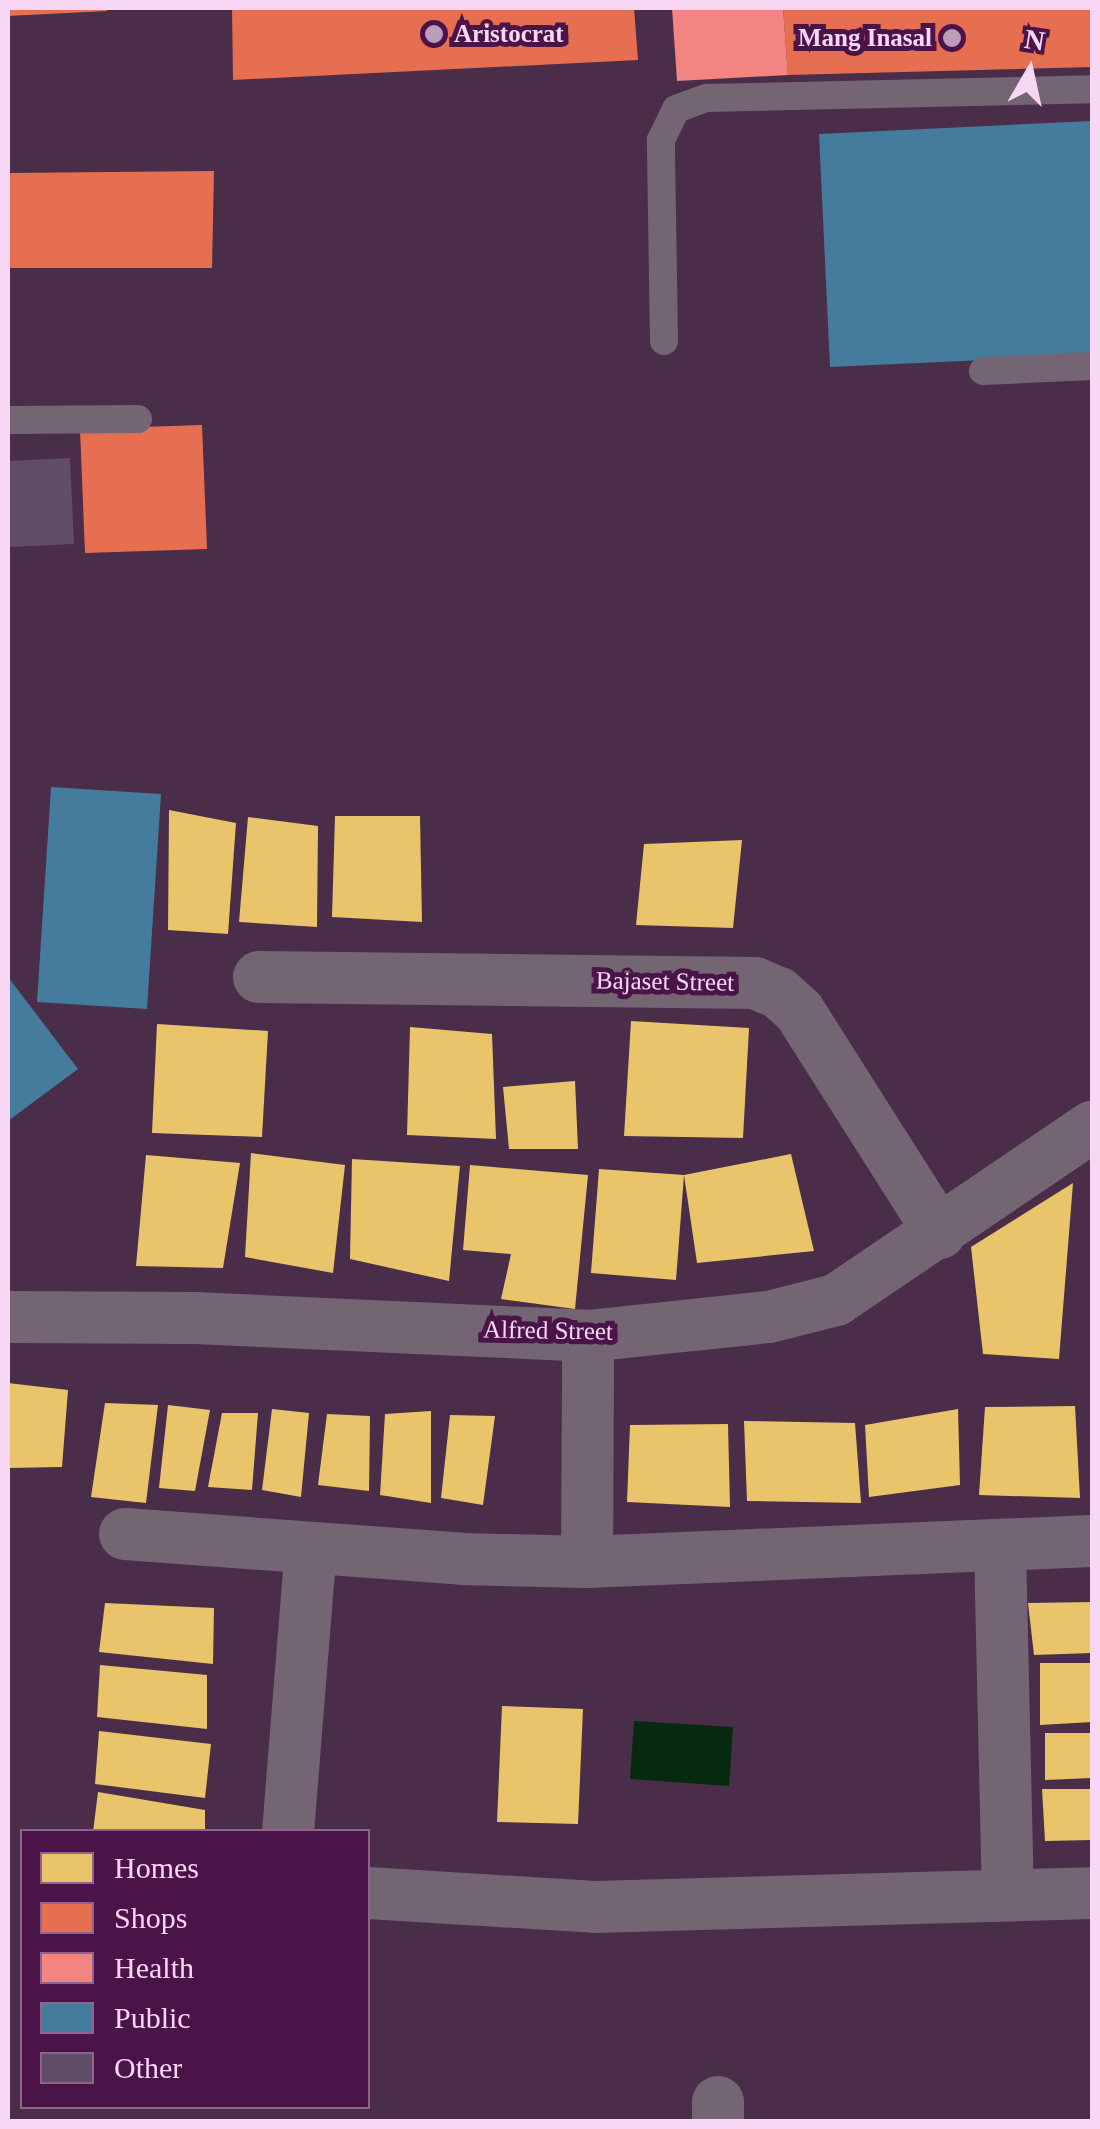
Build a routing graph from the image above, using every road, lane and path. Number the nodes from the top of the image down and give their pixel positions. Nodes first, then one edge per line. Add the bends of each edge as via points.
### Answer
1 (1092, 89) edge
2 (664, 341) dead end
3 (1092, 366) edge
4 (983, 371) dead end
5 (138, 419) dead end
6 (8, 420) edge
7 (260, 977) dead end
8 (1092, 1126) edge
9 (940, 1232) junction
10 (8, 1317) edge
11 (588, 1336) junction
12 (126, 1534) dead end
13 (1092, 1541) edge
14 (1000, 1548) junction
15 (311, 1549) junction
16 (587, 1562) junction
17 (288, 1829) edge
18 (370, 1893) edge
19 (1092, 1893) edge
20 (1008, 1894) junction

1 - 2 lane via 707,98 676,109 661,140
3 - 4 lane
5 - 6 lane
7 - 9 street, Bajaset Street via 755,983 800,1011
8 - 9 street, Alfred Street
9 - 11 street, Alfred Street via 836,1300 769,1317
10 - 11 street, Alfred Street via 196,1318
11 - 16 street
12 - 15 street
13 - 14 street
14 - 16 street
14 - 20 street
15 - 16 street
15 - 17 street
18 - 20 street via 595,1908
19 - 20 street

